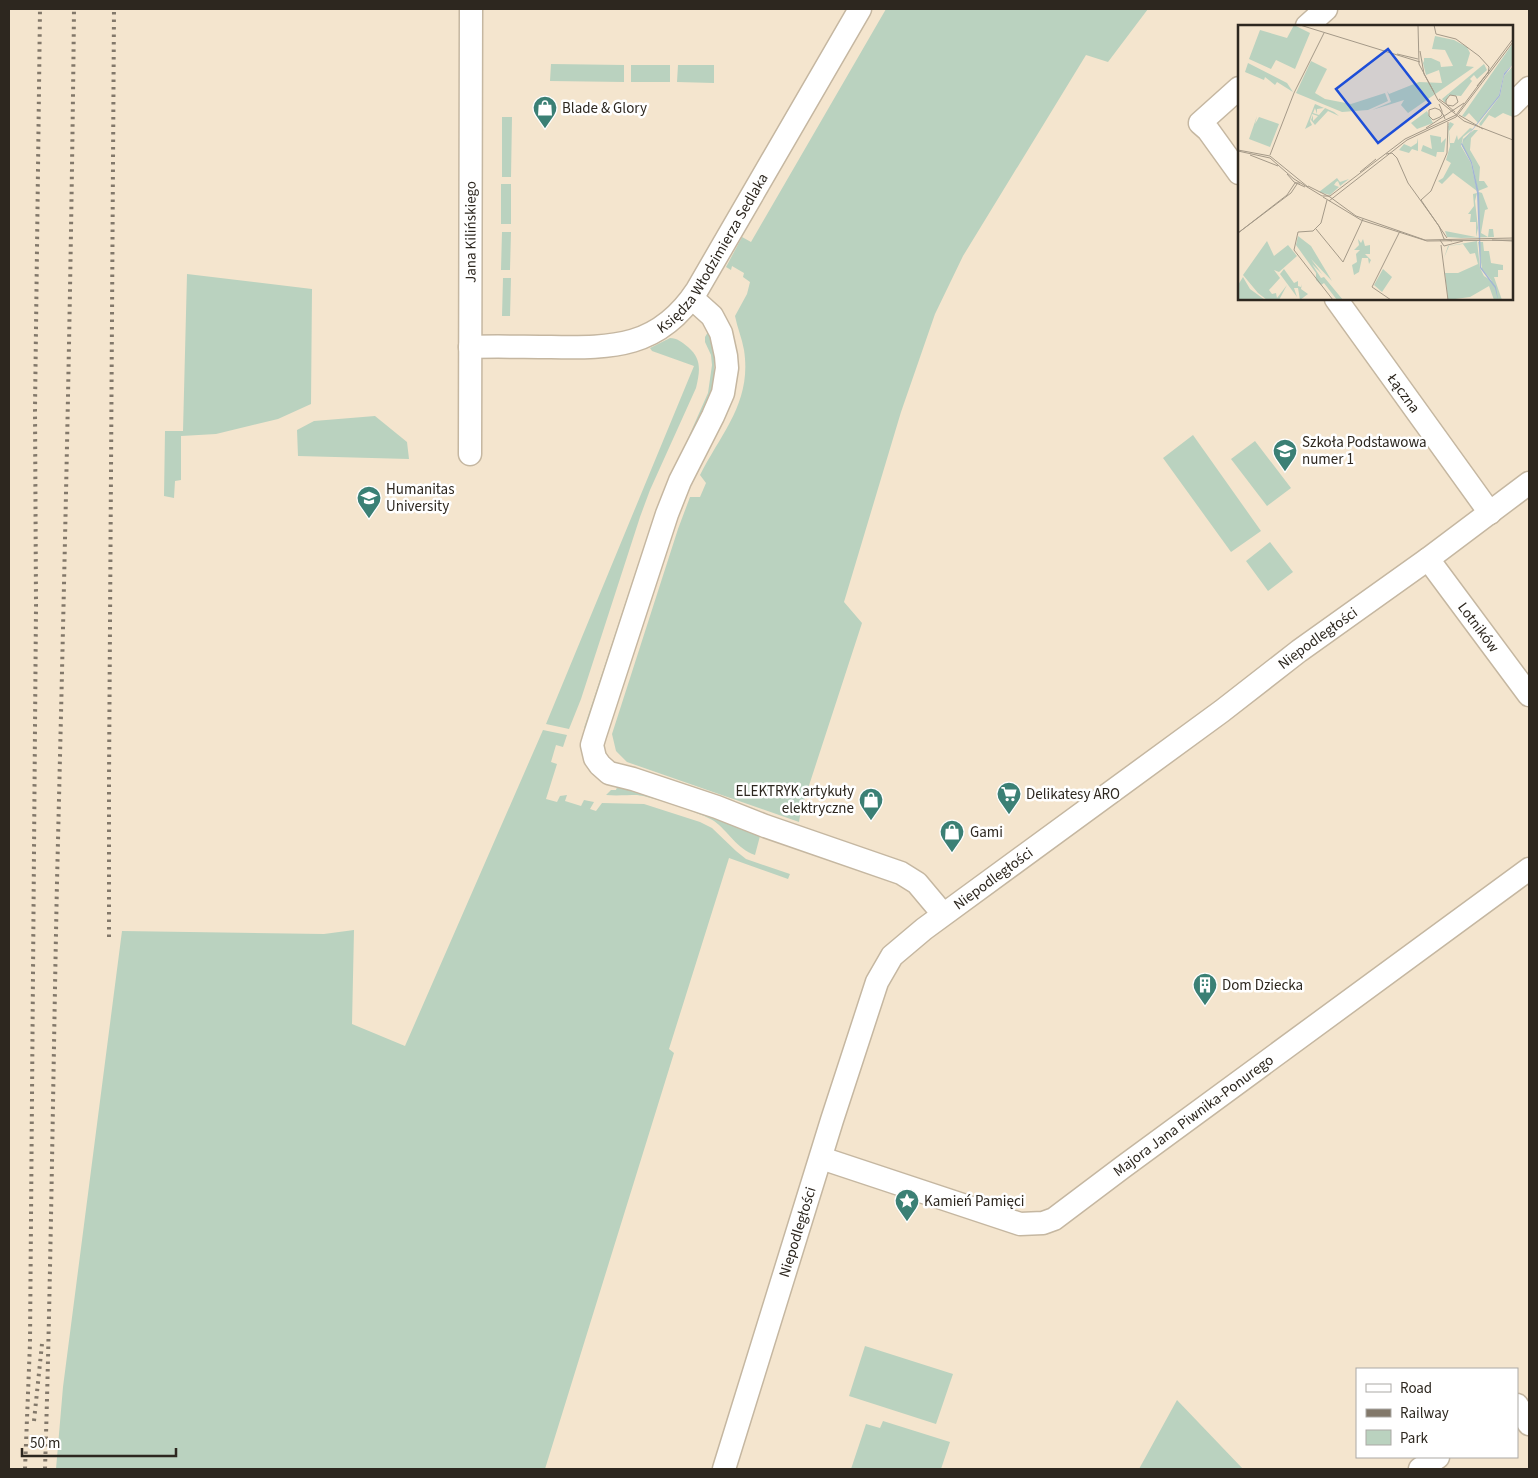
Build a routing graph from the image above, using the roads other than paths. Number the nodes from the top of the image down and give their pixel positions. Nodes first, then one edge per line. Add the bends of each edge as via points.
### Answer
1 (471, 9) edge
2 (860, 9) edge
3 (1326, 9) edge
4 (1308, 25) edge
5 (1529, 88) edge
6 (1238, 89) edge
7 (1513, 104) edge
8 (1238, 172) edge
9 (692, 298) junction
10 (1337, 300) edge
11 (470, 346) junction
12 (470, 454) dead end
13 (1529, 483) edge
14 (1490, 513) junction
15 (1428, 559) junction
16 (1529, 695) edge
17 (1529, 869) edge
18 (943, 914) junction
19 (821, 1158) junction
20 (1529, 1391) edge
21 (1518, 1398) edge
22 (1518, 1407) edge
23 (1529, 1424) edge
24 (724, 1469) edge

1 - 11 street, Jana Kilińskiego
2 - 9 street, Księdza Włodzimierza Sedlaka
3 - 4 street
5 - 7 street
6 - 8 street via 1200,123
9 - 11 street, Księdza Włodzimierza Sedlaka via 652,333 615,346
9 - 18 street via 712,316 721,333 727,368 723,392 680,481 654,548 595,734 592,745 595,758 609,773 717,807 901,873 923,888
10 - 14 street, Łączna
11 - 12 street, Jana Kilińskiego
13 - 14 street, Niepodległości
14 - 15 street, Niepodległości
15 - 16 street, Lotników
15 - 18 street, Niepodległości
17 - 19 street, Majora Jana Piwnika-Ponurego via 1054,1219 1020,1224
18 - 19 street, Niepodległości via 899,950 882,973
19 - 24 street, Niepodległości
20 - 21 street
22 - 23 street

